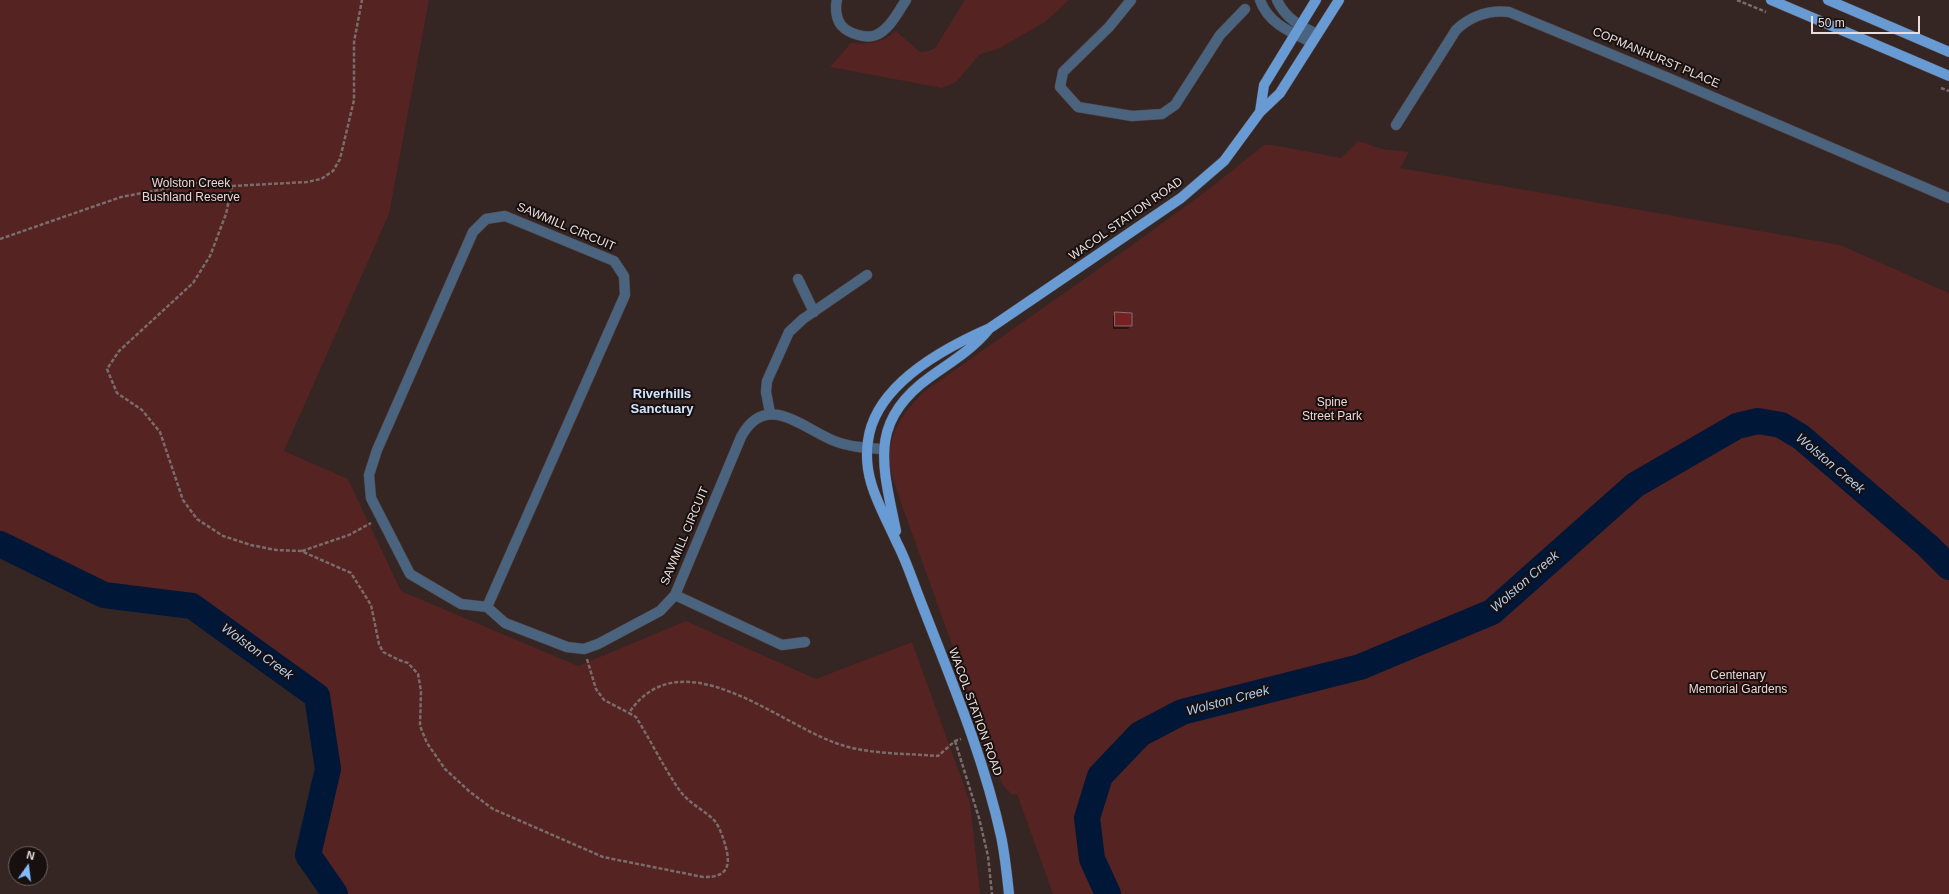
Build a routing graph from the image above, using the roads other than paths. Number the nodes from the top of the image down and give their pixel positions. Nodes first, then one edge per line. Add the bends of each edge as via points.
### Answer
1 (836, 0) edge
2 (906, 0) edge
3 (1131, 0) edge
4 (1260, 0) edge
5 (1278, 0) edge
6 (1316, 0) edge
7 (1339, 0) edge
8 (1771, 0) edge
9 (1828, 0) edge
10 (1245, 10) dead end
11 (1297, 30) junction
12 (1314, 38) junction
13 (1949, 52) edge
14 (1949, 76) edge
15 (1260, 112) junction
16 (1396, 125) dead end
17 (1949, 198) edge
18 (867, 275) dead end
19 (798, 279) dead end
20 (814, 312) junction
21 (990, 328) junction
22 (770, 413) junction
23 (868, 448) junction
24 (883, 449) junction
25 (898, 544) junction
26 (675, 595) junction
27 (486, 607) junction
28 (804, 642) dead end
29 (1009, 894) edge

1 - 2 street via 835,8 842,26 858,36 876,36 892,22
3 - 10 street via 1109,27 1063,72 1060,87 1078,107 1132,116 1162,114 1175,105 1220,35
4 - 11 street via 1269,18
5 - 11 street via 1280,7
6 - 11 main road, WACOL STATION ROAD
7 - 12 main road, WACOL STATION ROAD
8 - 14 main road
9 - 13 main road
11 - 12 street
11 - 15 main road, WACOL STATION ROAD via 1264,85
12 - 15 main road, WACOL STATION ROAD via 1280,93
15 - 21 main road, WACOL STATION ROAD via 1224,161 1181,198
16 - 17 street, COPMANHURST PLACE via 1456,30 1467,20 1496,10 1530,19
18 - 20 street
19 - 20 street
20 - 22 street via 789,332 770,372 766,392
21 - 23 main road, WACOL STATION ROAD via 957,342 897,386 877,413
21 - 24 main road, WACOL STATION ROAD via 979,342 927,379 903,402 889,427
22 - 23 street via 785,416 834,441
22 - 26 street, SAWMILL CIRCUIT via 757,418 747,426
23 - 24 street
23 - 25 main road, WACOL STATION ROAD via 867,466 873,494
24 - 25 main road, WACOL STATION ROAD via 885,480
25 - 29 main road, WACOL STATION ROAD via 958,698 987,781 1002,837
26 - 27 street, SAWMILL CIRCUIT via 660,610 584,649 567,647 505,623
26 - 28 street via 782,645
27 - 27 street, SAWMILL CIRCUIT via 461,604 410,574 371,498 370,476 377,450 473,232 486,219 506,216 614,261 624,276 625,295

